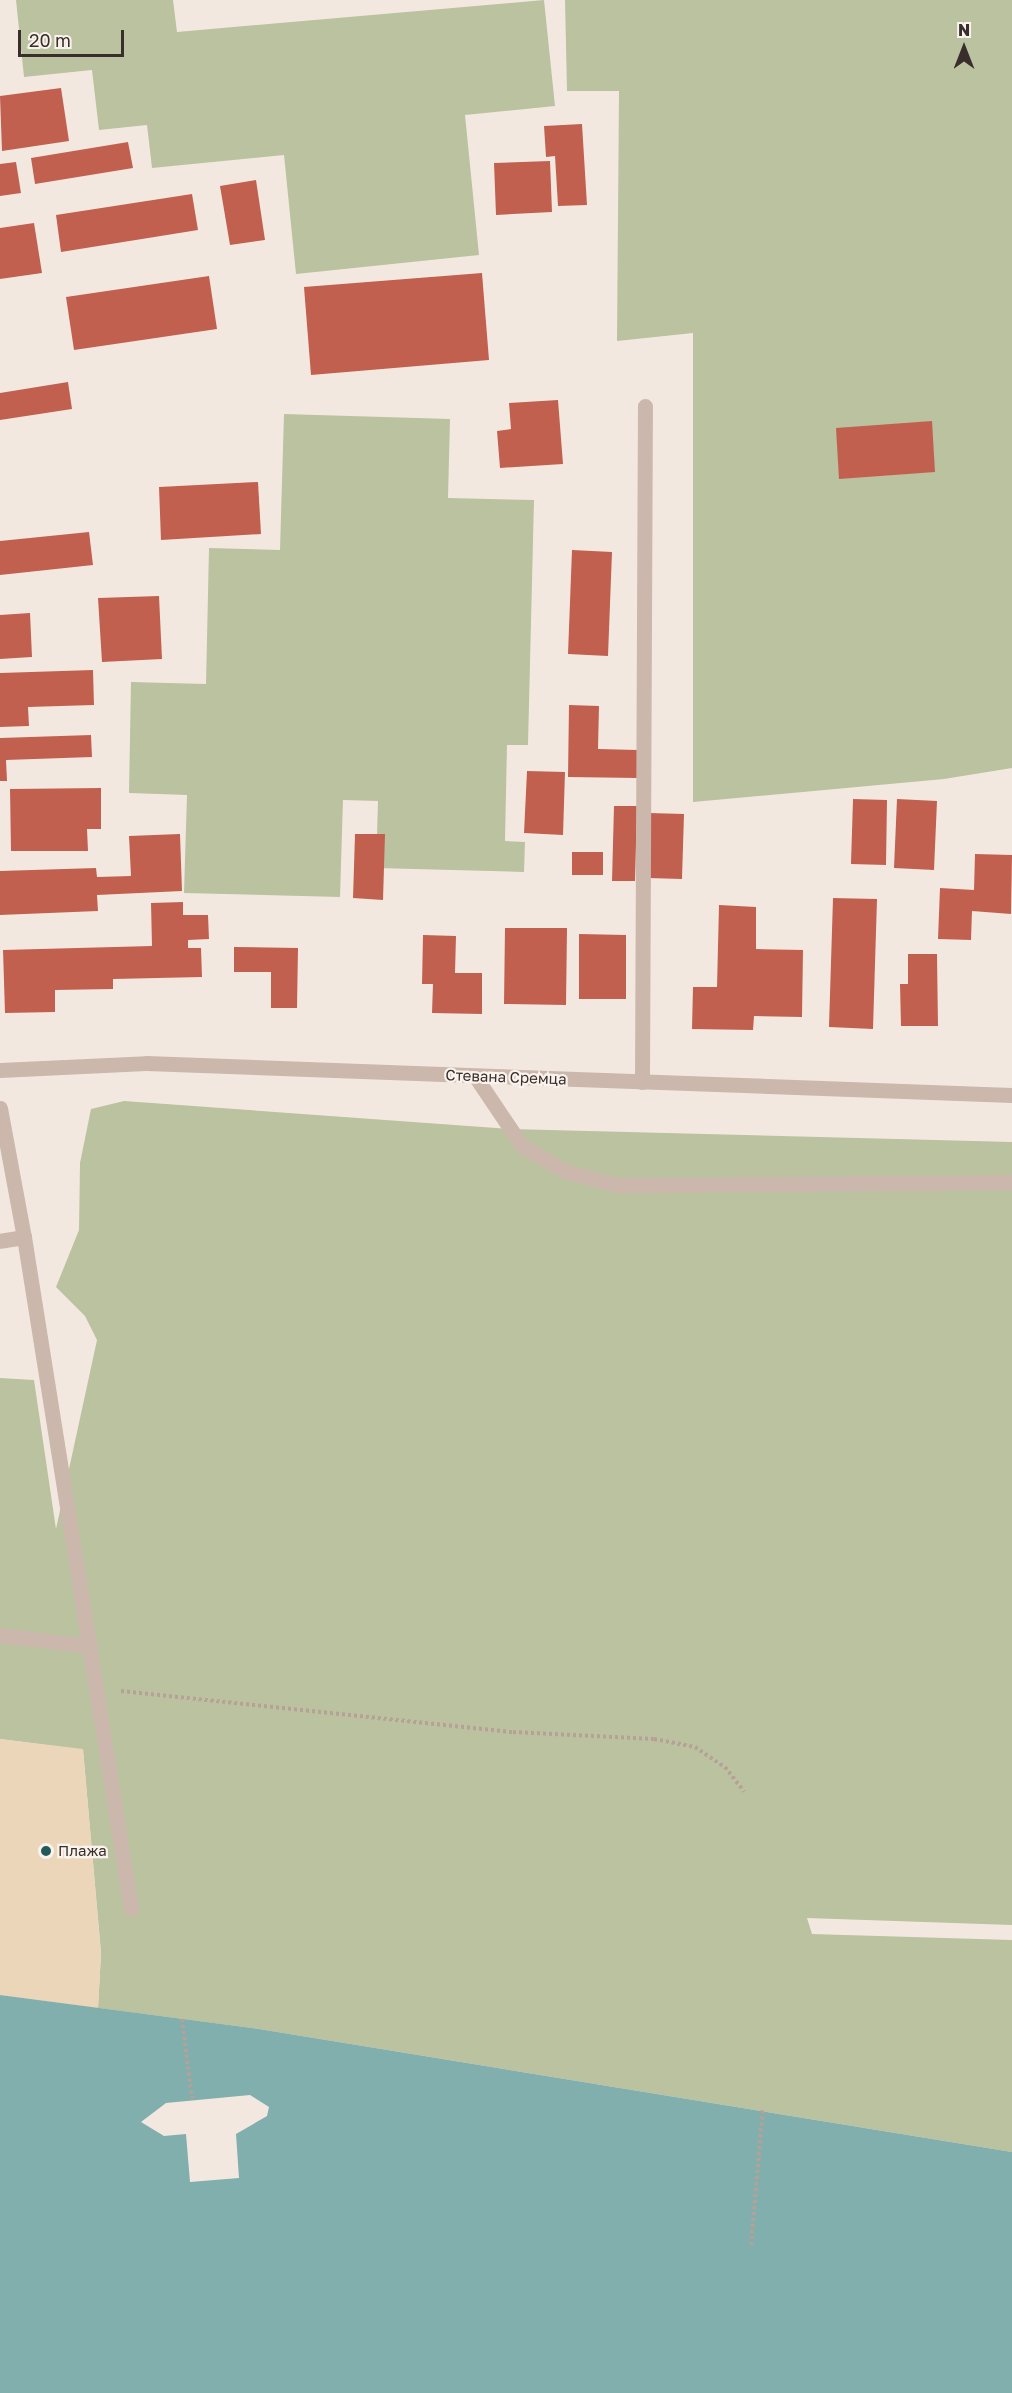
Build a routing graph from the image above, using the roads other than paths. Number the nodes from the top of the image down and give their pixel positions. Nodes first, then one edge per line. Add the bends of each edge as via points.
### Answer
1 (645, 406) dead end
2 (0, 1070) edge
3 (474, 1076) junction
4 (642, 1082) junction
5 (1012, 1095) edge
6 (0, 1108) edge
7 (1012, 1182) edge
8 (24, 1237) junction
9 (0, 1241) edge
10 (0, 1635) edge
11 (90, 1646) junction
12 (131, 1909) dead end

1 - 4 street
2 - 3 street, Стевана Сремца via 146,1063
3 - 4 street, Стевана Сремца
3 - 7 street via 522,1146 565,1171 616,1185
4 - 5 street, Стевана Сремца
6 - 8 street
8 - 9 street
8 - 11 street
10 - 11 street
11 - 12 street

